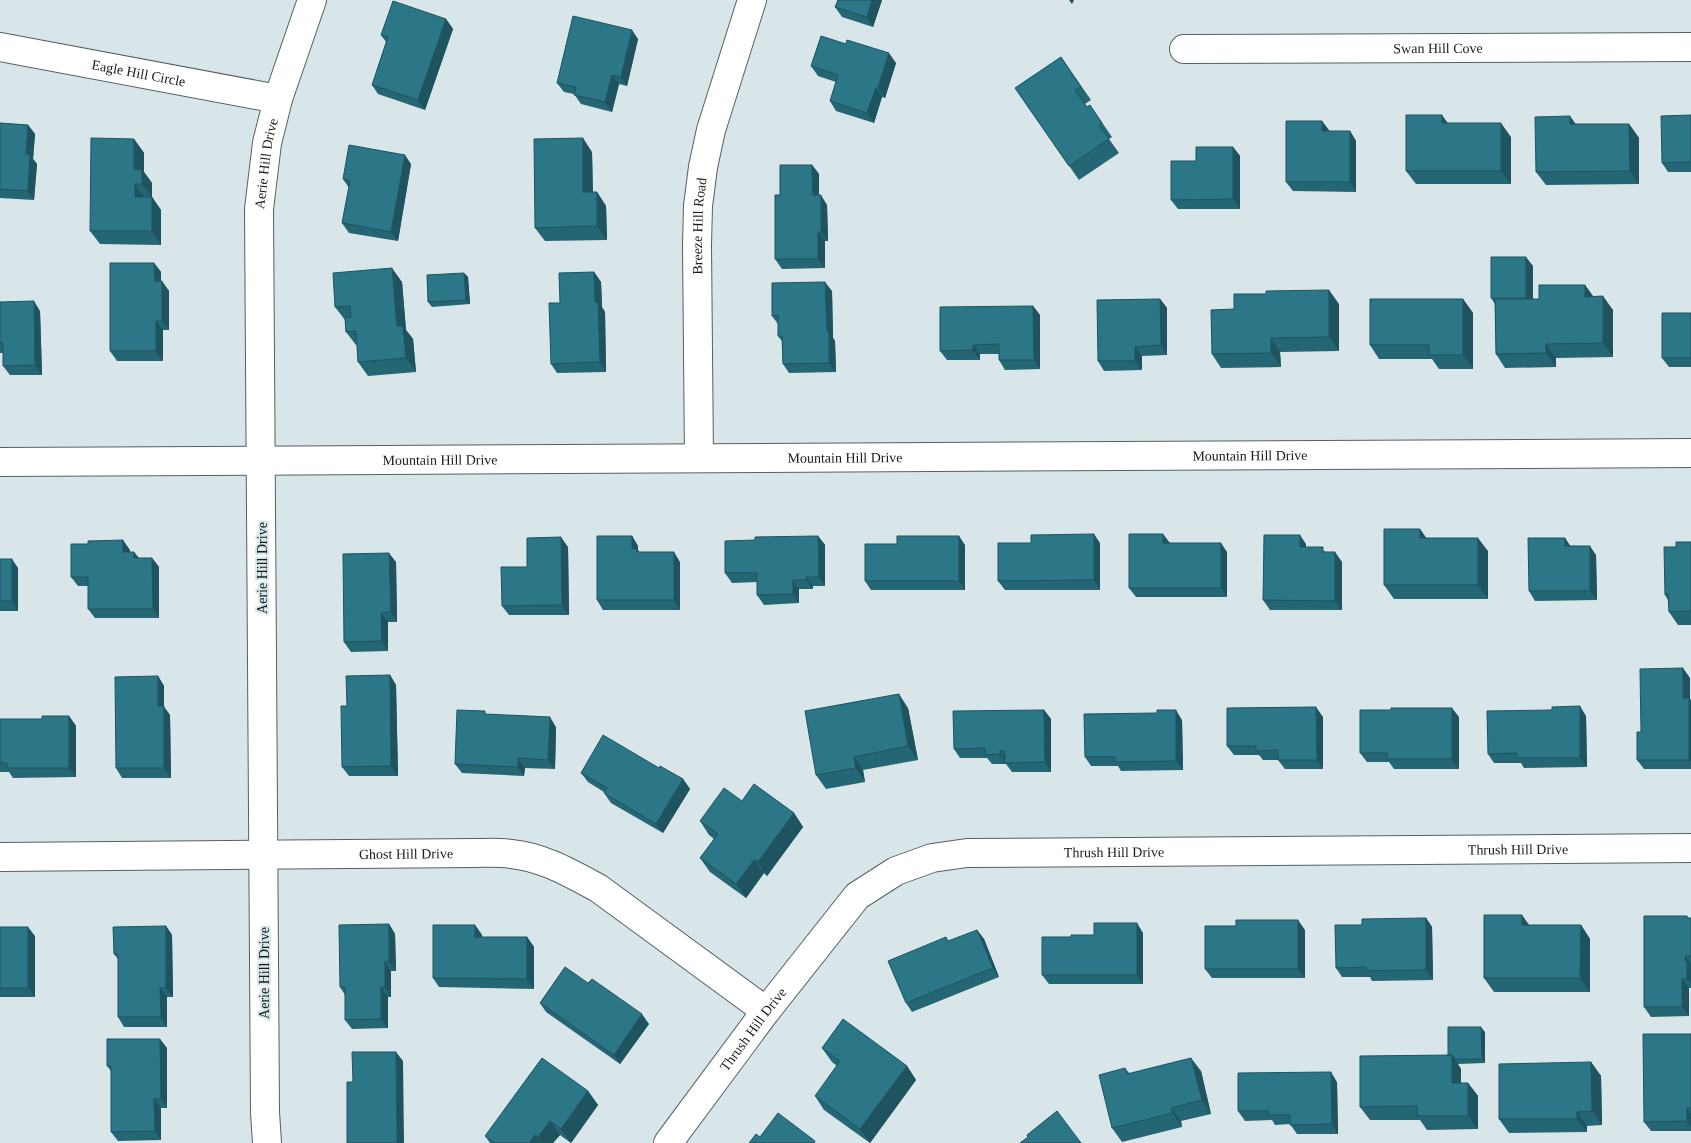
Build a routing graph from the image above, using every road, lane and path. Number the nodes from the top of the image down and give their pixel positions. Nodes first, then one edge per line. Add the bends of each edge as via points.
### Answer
1 (312, 0) edge
2 (752, 0) edge
3 (0, 47) edge
4 (1691, 47) edge
5 (1184, 50) dead end
6 (278, 99) junction
7 (1691, 453) edge
8 (699, 458) junction
9 (261, 461) junction
10 (0, 462) edge
11 (1691, 848) edge
12 (263, 856) junction
13 (0, 857) edge
14 (766, 1011) junction
15 (267, 1143) edge
16 (668, 1143) edge

1 - 6 street, Aerie Hill Drive
2 - 8 street, Breeze Hill Road via 711,130 698,206
3 - 6 street, Eagle Hill Circle
4 - 5 street, Swan Hill Cove
6 - 9 street, Aerie Hill Drive via 267,143 259,209
7 - 8 street, Mountain Hill Drive
8 - 9 street, Mountain Hill Drive
9 - 10 street, Mountain Hill Drive
9 - 12 street, Aerie Hill Drive
11 - 14 street, Thrush Hill Drive via 967,853 932,858 896,871 858,896
12 - 13 street, Ghost Hill Drive
12 - 14 street, Ghost Hill Drive via 475,853 536,858 598,888
12 - 15 street, Aerie Hill Drive
14 - 16 street, Thrush Hill Drive

